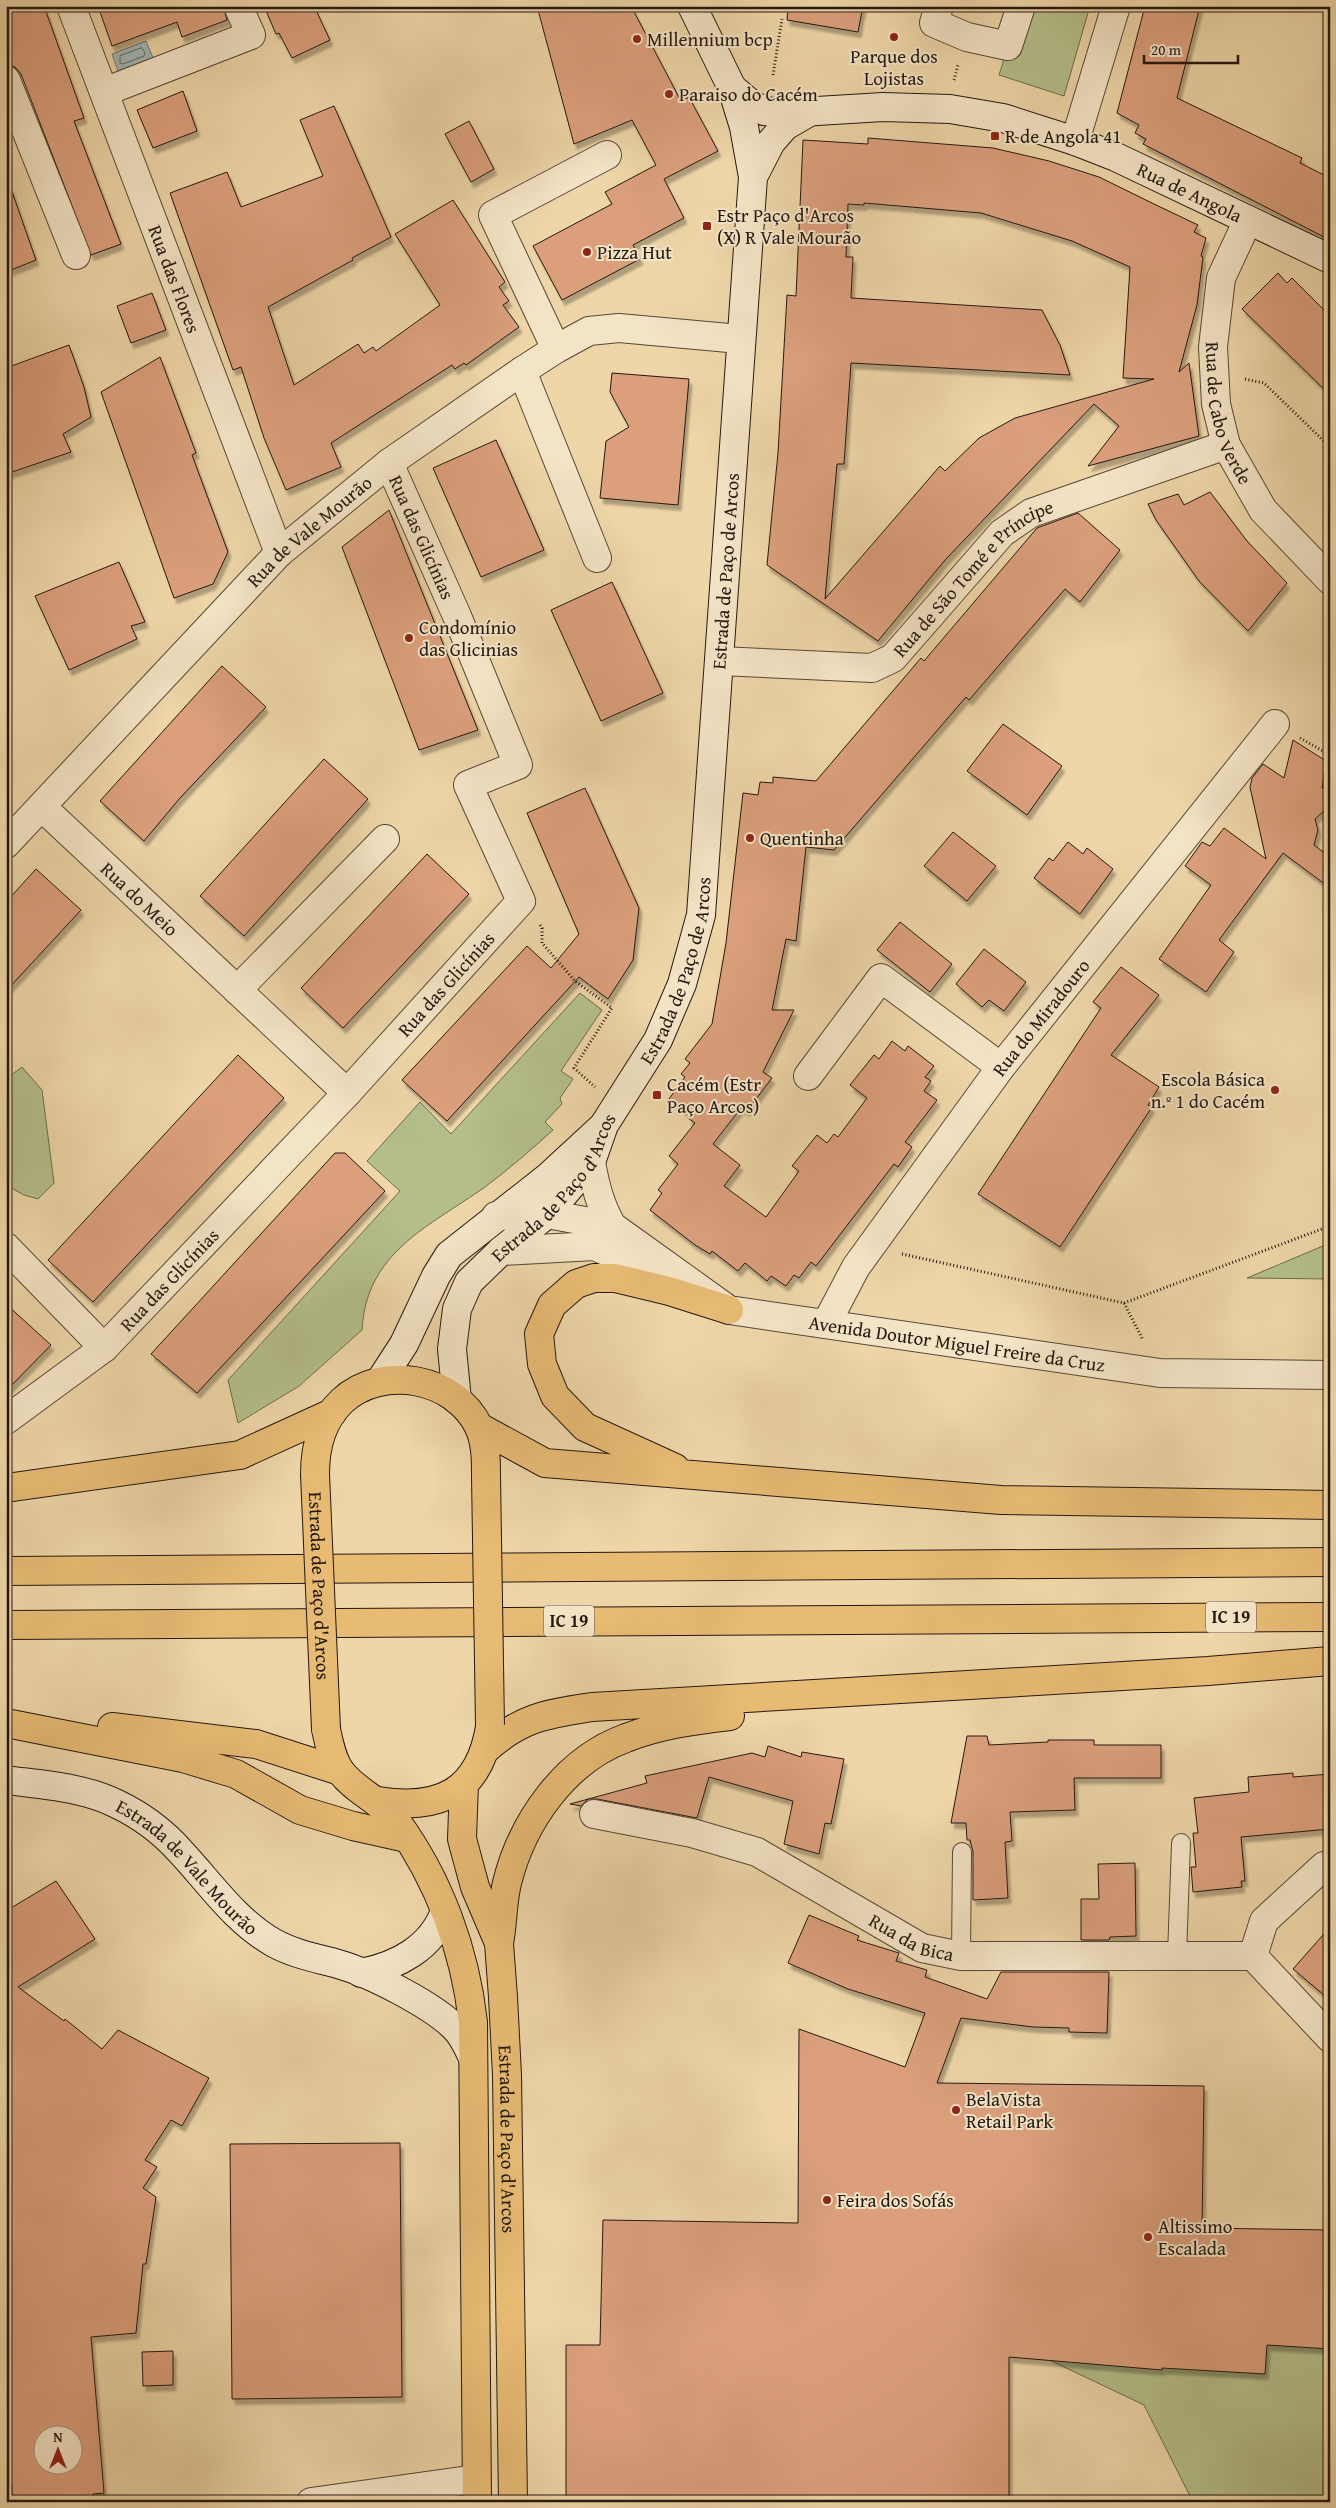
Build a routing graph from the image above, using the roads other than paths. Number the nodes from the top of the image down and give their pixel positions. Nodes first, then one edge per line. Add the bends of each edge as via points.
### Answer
1 (71, 6) edge
2 (238, 6) edge
3 (692, 6) edge
4 (939, 6) edge
5 (1022, 6) edge
6 (1116, 6) edge
7 (6, 80) edge
8 (732, 88) junction
9 (104, 92) junction
10 (812, 111) junction
11 (1075, 141) junction
12 (607, 155) dead end
13 (753, 177) junction
14 (1248, 220) junction
15 (76, 255) dead end
16 (1330, 258) edge
17 (740, 339) junction
18 (556, 349) junction
19 (522, 371) junction
20 (1226, 445) junction
21 (389, 463) junction
22 (279, 553) junction
23 (597, 558) dead end
24 (1330, 580) edge
25 (718, 661) junction
26 (1275, 724) dead end
27 (42, 807) junction
28 (385, 838) dead end
29 (6, 844) edge
30 (237, 990) junction
31 (1001, 1067) junction
32 (808, 1076) dead end
33 (347, 1093) junction
34 (604, 1125) junction
35 (591, 1162) junction
36 (547, 1214) junction
37 (496, 1216) junction
38 (612, 1226) junction
39 (6, 1247) edge
40 (501, 1251) junction
41 (669, 1291) junction
42 (729, 1310) junction
43 (826, 1324) junction
44 (104, 1348) junction
45 (1330, 1375) edge
46 (380, 1381) junction
47 (457, 1400) junction
48 (332, 1413) junction
49 (6, 1420) edge
50 (479, 1427) junction
51 (692, 1476) junction
52 (6, 1488) edge
53 (1330, 1505) edge
54 (1330, 1562) edge
55 (6, 1571) edge
56 (1330, 1617) edge
57 (6, 1625) edge
58 (1330, 1661) edge
59 (821, 1694) junction
60 (6, 1715) edge
61 (6, 1723) edge
62 (488, 1737) junction
63 (340, 1771) junction
64 (6, 1780) edge
65 (464, 1784) junction
66 (378, 1801) junction
67 (594, 1814) dead end
68 (407, 1838) junction
69 (1180, 1843) dead end
70 (962, 1852) dead end
71 (1330, 1866) edge
72 (445, 1911) junction
73 (498, 1944) junction
74 (960, 1956) junction
75 (1177, 1956) junction
76 (1253, 1956) junction
77 (361, 1973) junction
78 (1330, 2038) edge
79 (472, 2056) junction
80 (476, 2490) edge
81 (311, 2502) edge
82 (513, 2502) edge

1 - 9 street, Rua das Flores
2 - 9 street via 251,35
3 - 8 street, Estrada de Paço de Arcos
4 - 5 street via 934,23 967,37 1008,46
6 - 11 street
7 - 15 street
8 - 10 street, Rua de Angola via 764,111
8 - 13 street, Estrada de Paço de Arcos via 744,127
9 - 22 street, Rua das Flores
10 - 11 street, Rua de Angola via 883,107 950,109 1003,118
10 - 13 street via 785,126 771,142
11 - 14 street, Rua de Angola
12 - 18 street via 493,215
13 - 17 street, Estrada de Paço de Arcos
14 - 16 street, Rua de Angola
14 - 20 street, Rua de Cabo Verde via 1221,278 1213,347 1216,404
17 - 18 street, Rua de Vale Mourão via 619,328 589,331
17 - 25 street, Estrada de Paço de Arcos
18 - 19 street, Rua de Vale Mourão
19 - 21 street, Rua de Vale Mourão
19 - 23 street
20 - 24 street, Rua de Cabo Verde via 1262,510
20 - 25 street, Rua de São Tomé e Príncipe via 1031,513 1002,533 893,658 872,668
21 - 22 street, Rua de Vale Mourão
21 - 33 street, Rua das Glicínias via 518,765 468,785 521,901
22 - 27 street, Rua de Vale Mourão
25 - 34 street, Estrada de Paço de Arcos via 701,915 682,984 658,1040
26 - 31 street, Rua do Miradouro
27 - 29 street, Rua de Vale Mourão
27 - 30 street, Rua do Meio
28 - 30 street
30 - 33 street, Rua do Meio
31 - 32 street via 881,978
31 - 43 street, Rua do Miradouro via 856,1267
33 - 44 street, Rua das Glicínias
34 - 35 street, Estrada de Paço d'Arcos
34 - 37 street, Estrada de Paço d'Arcos via 548,1177
35 - 36 street, Estrada de Paço d'Arcos
35 - 38 street, Avenida Doutor Miguel Freire da Cruz via 600,1202
36 - 37 street, Avenida Doutor Miguel Freire da Cruz
36 - 38 street, Avenida Doutor Miguel Freire da Cruz
36 - 40 street, Estrada de Paço d'Arcos
37 - 46 street, Estrada de Paço d'Arcos via 449,1255 404,1344
38 - 42 street, Avenida Doutor Miguel Freire da Cruz
39 - 44 street
40 - 41 street via 595,1246 639,1267
40 - 47 street, Estrada de Paço d'Arcos via 469,1282 457,1309 452,1349
41 - 42 main road
41 - 51 main road via 615,1278 594,1278 576,1284 552,1305 539,1334 542,1364 555,1396 585,1427
42 - 43 street, Avenida Doutor Miguel Freire da Cruz
43 - 45 street, Avenida Doutor Miguel Freire da Cruz via 1160,1373
44 - 49 street, Rua das Glicínias
46 - 47 main road, Estrada de Paço d'Arcos via 421,1381
46 - 48 main road, Estrada de Paço d'Arcos via 353,1392
47 - 50 main road, Estrada de Paço d'Arcos
48 - 52 main road via 240,1454
48 - 63 main road, Estrada de Paço d'Arcos, bridge via 317,1443 315,1474 326,1729
50 - 51 main road via 545,1463
50 - 62 main road, Estrada de Paço d'Arcos, bridge via 486,1451
51 - 53 main road via 1001,1500
54 - 55 main road
56 - 57 main road, IC 19
58 - 59 main road
59 - 62 main road via 592,1707 556,1712
59 - 73 main road via 764,1712 649,1730 603,1748 583,1762 553,1791 521,1841 507,1884
60 - 63 main road via 256,1744
61 - 68 main road via 183,1758 236,1774 300,1810
62 - 65 main road, Estrada de Paço d'Arcos via 478,1768
63 - 66 main road, Estrada de Paço d'Arcos
64 - 77 street, Estrada de Vale Mourão via 87,1793 132,1812 179,1849 231,1911 252,1929 296,1953
65 - 66 main road, Estrada de Paço d'Arcos via 446,1797 424,1804
65 - 73 main road, Estrada de Paço d'Arcos via 462,1839 475,1887
66 - 68 main road, Estrada de Paço d'Arcos
67 - 74 street, Rua da Bica via 692,1833 757,1852 922,1948
68 - 72 main road, Estrada de Paço d'Arcos via 435,1886
69 - 75 lane
70 - 74 lane
71 - 76 street via 1324,1866 1264,1921
72 - 77 street via 436,1931 419,1948 399,1961
72 - 79 main road, Estrada de Paço d'Arcos via 468,1983 473,2022
73 - 82 main road, Estrada de Paço d'Arcos via 507,2075
74 - 75 street, Rua da Bica
75 - 76 street, Rua da Bica
76 - 78 street
77 - 79 street, Estrada de Vale Mourão via 445,2019 464,2039
79 - 80 main road, Estrada de Paço d'Arcos
80 - 81 street

